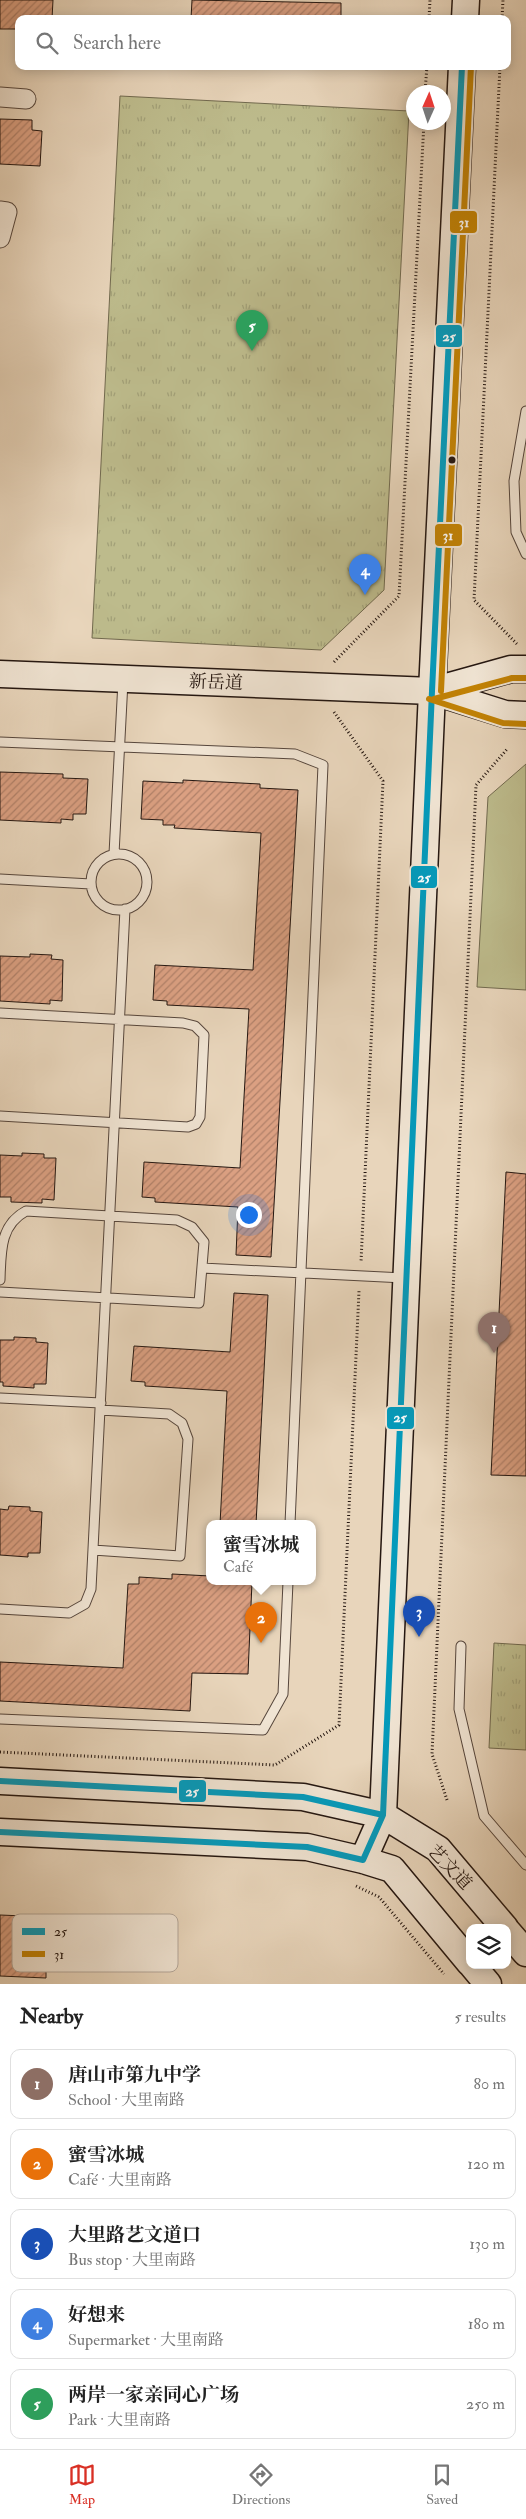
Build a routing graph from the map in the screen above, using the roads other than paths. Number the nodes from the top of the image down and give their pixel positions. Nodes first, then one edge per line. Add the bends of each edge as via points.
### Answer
1 (466, 0) edge
2 (465, 15) edge
3 (462, 70) edge
4 (0, 97) edge
5 (26, 99) dead end
6 (0, 212) edge
7 (0, 238) edge
8 (526, 411) edge
9 (526, 554) edge
10 (526, 669) edge
11 (0, 674) edge
12 (123, 678) junction
13 (432, 691) junction
14 (526, 715) edge
15 (0, 742) edge
16 (120, 747) junction
17 (114, 854) junction
18 (0, 879) edge
19 (91, 884) junction
20 (125, 909) junction
21 (0, 1013) edge
22 (119, 1019) junction
23 (0, 1116) edge
24 (114, 1123) junction
25 (110, 1215) junction
26 (0, 1256) edge
27 (202, 1268) junction
28 (301, 1273) junction
29 (406, 1278) junction
30 (0, 1280) edge
31 (0, 1292) edge
32 (106, 1298) junction
33 (0, 1398) edge
34 (100, 1407) junction
35 (290, 1520) edge
36 (93, 1550) junction
37 (288, 1585) edge
38 (0, 1610) edge
39 (461, 1646) dead end
40 (0, 1719) edge
41 (0, 1781) edge
42 (383, 1815) junction
43 (0, 1832) edge
44 (363, 1860) junction
45 (526, 1865) edge
46 (502, 1924) edge
47 (511, 1936) edge
48 (526, 1953) edge
49 (466, 1958) edge
50 (475, 1969) edge
51 (488, 1984) edge

1 - 2 main road
3 - 13 main road
4 - 5 street
6 - 7 street via 7,212
8 - 9 lane via 514,480 516,532
10 - 13 main road, 新岳道 via 511,669
11 - 12 main road, 新岳道
12 - 13 main road, 新岳道
12 - 16 lane
13 - 14 main road, 新岳道 via 505,714
13 - 29 main road
15 - 16 lane
16 - 17 lane
16 - 28 lane via 294,754 323,766
17 - 19 lane via 100,861 91,876
17 - 20 lane via 133,857 146,872 146,891 134,906
18 - 19 lane
19 - 20 lane via 93,893 106,907
20 - 22 lane
21 - 22 lane
22 - 24 lane
22 - 24 lane via 183,1023 195,1026 204,1035 200,1116 196,1124 188,1128
23 - 24 lane
24 - 25 lane
25 - 26 lane via 26,1211 14,1217 4,1230
25 - 27 lane via 177,1220 192,1227 204,1242
25 - 32 lane
26 - 30 lane
27 - 28 lane
27 - 32 lane via 199,1303
28 - 29 lane
28 - 35 lane
29 - 42 main road
31 - 32 lane
32 - 34 lane
33 - 34 lane
34 - 36 lane
34 - 36 lane via 169,1414 182,1423 188,1439 180,1556
36 - 38 lane via 91,1588 85,1604 69,1613
37 - 40 lane via 283,1694 263,1730
39 - 45 lane via 459,1709 484,1816
41 - 42 main road, 艺文道 via 303,1797
42 - 44 main road
42 - 46 main road, 艺文道 via 438,1849
43 - 44 main road via 308,1847
44 - 49 main road via 392,1869
47 - 48 main road
50 - 51 main road

